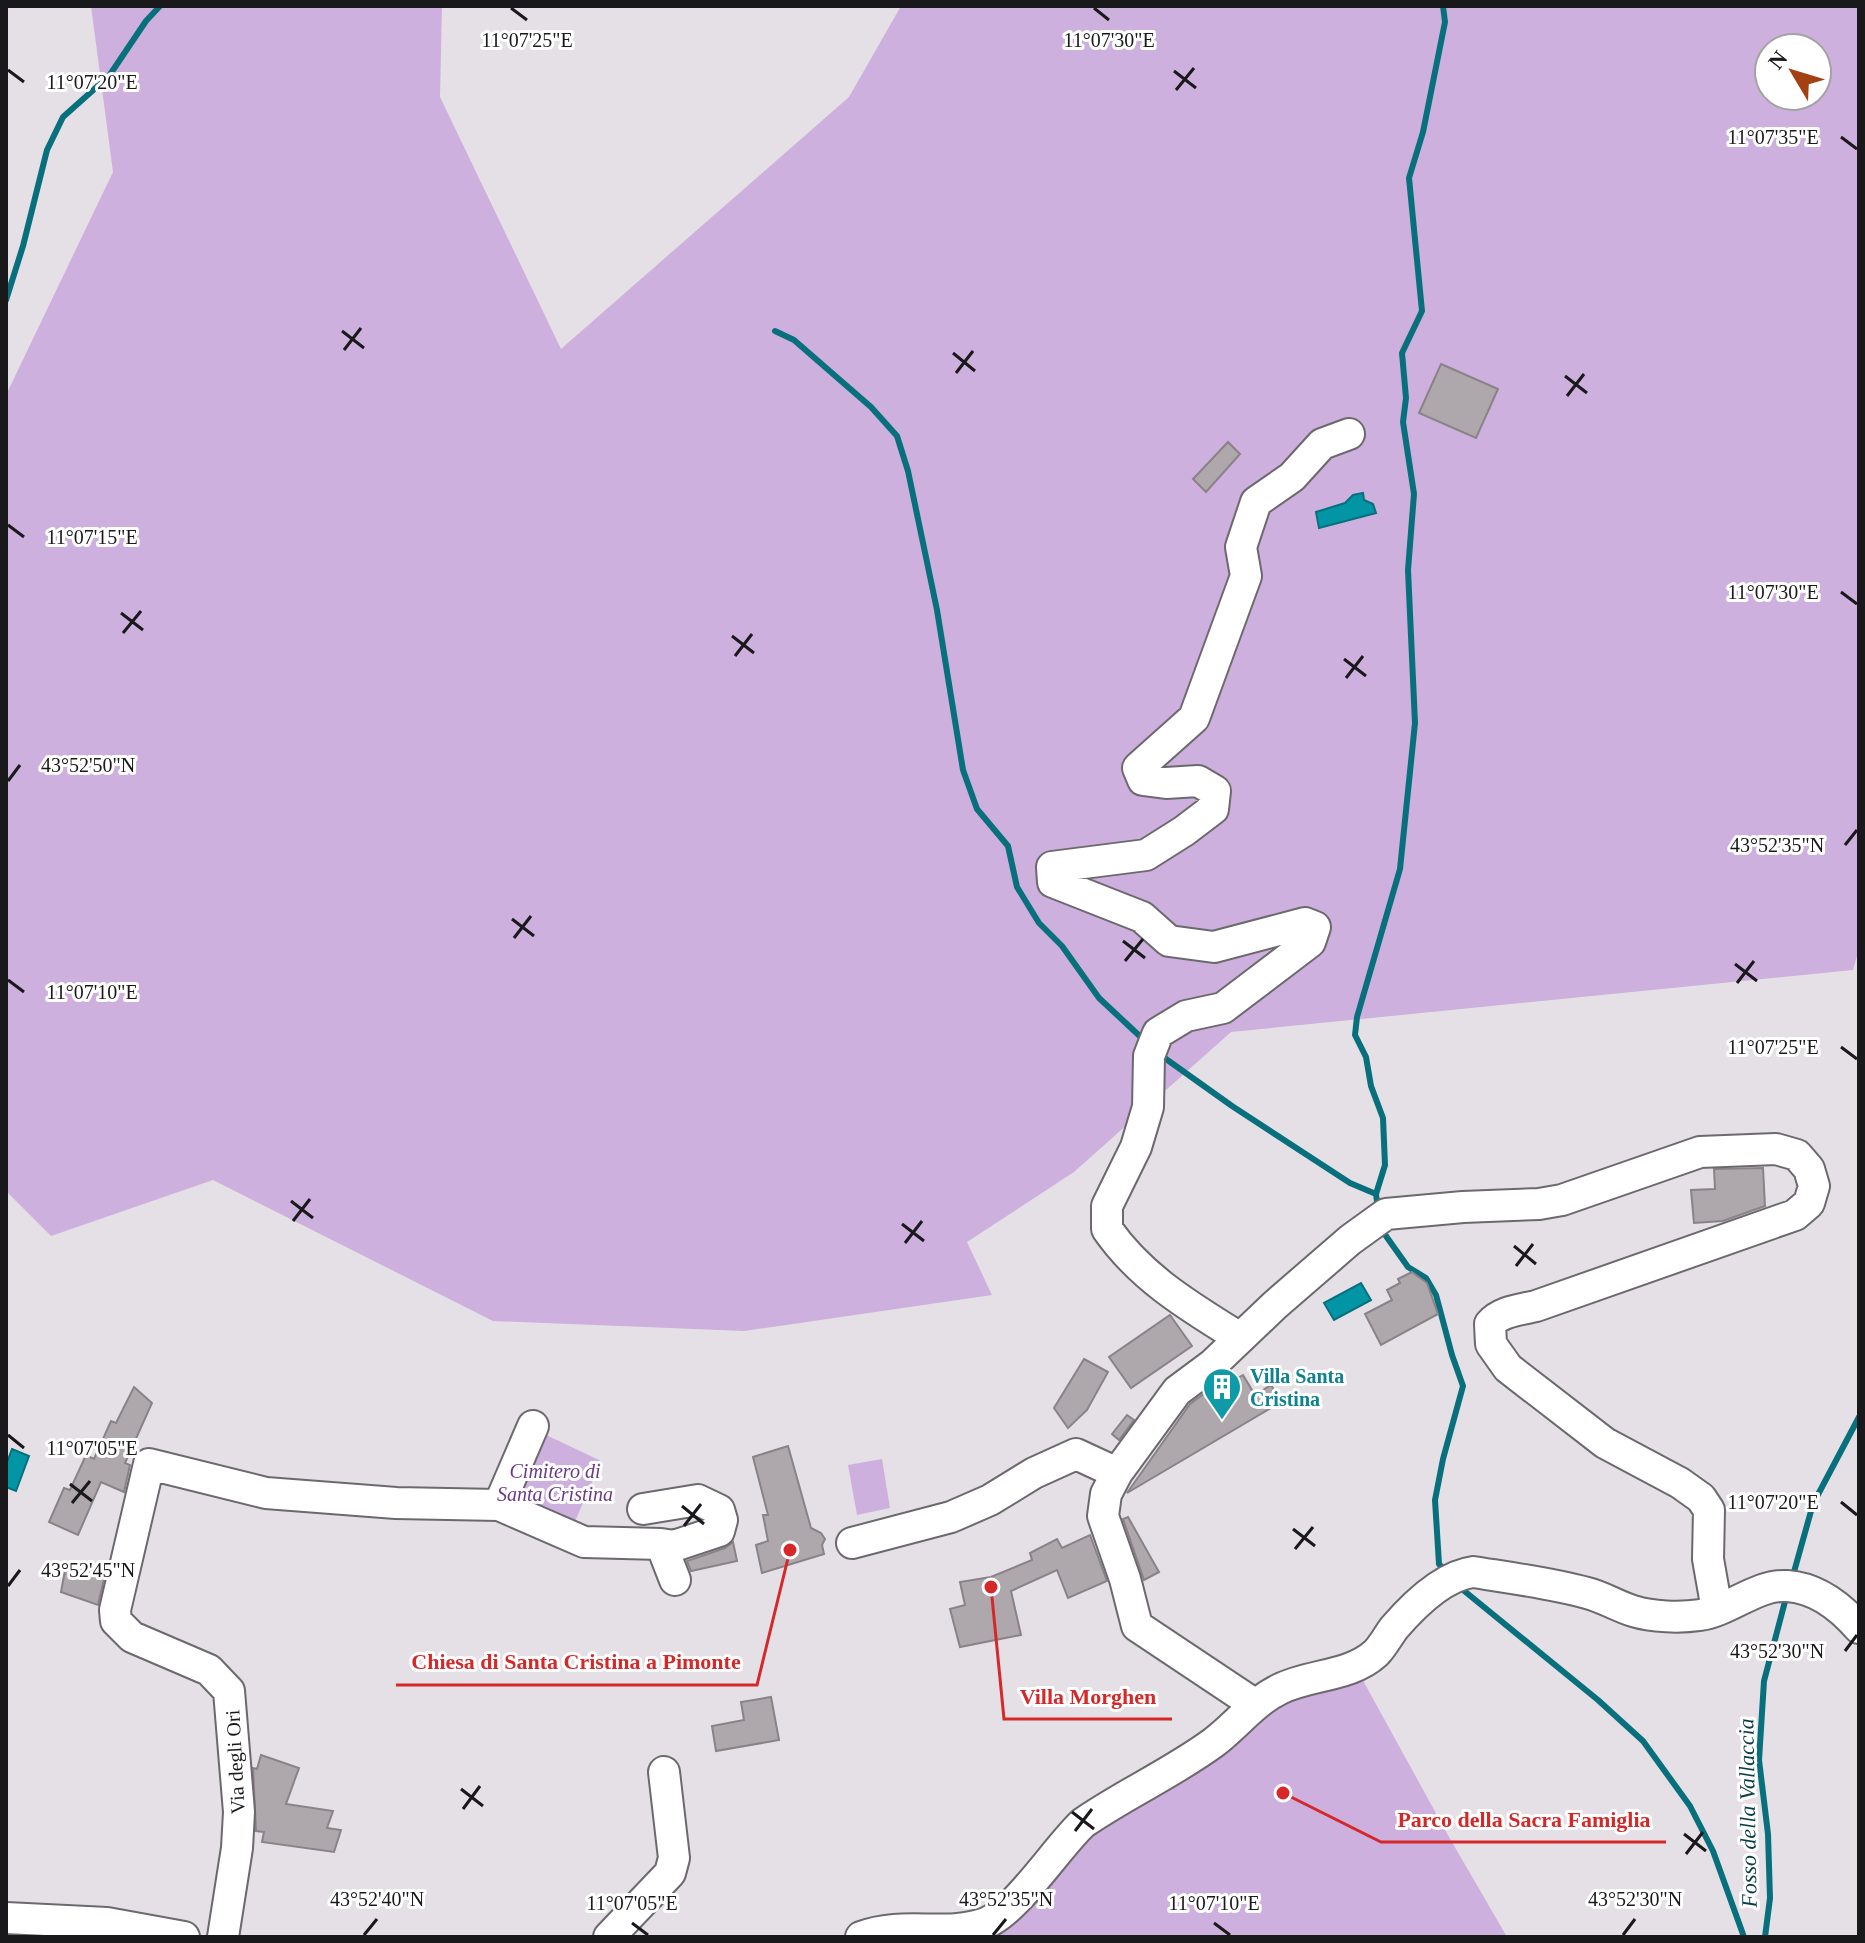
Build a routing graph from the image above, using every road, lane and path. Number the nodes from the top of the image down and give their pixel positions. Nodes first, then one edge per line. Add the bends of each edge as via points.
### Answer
1 (1349, 434) dead end
2 (1240, 1338) junction
3 (533, 1426) dead end
4 (1117, 1473) junction
5 (499, 1505) junction
6 (643, 1509) dead end
7 (852, 1543) dead end
8 (661, 1544) junction
9 (675, 1580) dead end
10 (1717, 1610) junction
11 (1859, 1628) edge
12 (1254, 1704) junction
13 (664, 1772) dead end
14 (6, 1918) edge
15 (184, 1937) edge
16 (223, 1937) edge
17 (609, 1937) edge
18 (861, 1937) edge

1 - 2 street via 1322,444 1292,477 1256,502 1241,547 1246,576 1194,718 1138,768 1143,780 1198,781 1215,791 1213,809 1146,855 1052,867 1053,882 1142,917 1169,941 1214,947 1305,923 1315,927 1310,942 1223,1008 1186,1016 1158,1033 1149,1056 1148,1107 1136,1147 1107,1206 1107,1229 1144,1274
2 - 4 street via 1177,1391
2 - 10 street via 1386,1214 1539,1204 1574,1197 1700,1152 1776,1149 1797,1155 1814,1186 1809,1203 1795,1215 1503,1314 1490,1324 1491,1344 1508,1368 1605,1443 1701,1498 1709,1510 1708,1559
3 - 5 street
4 - 7 street via 1076,1454 951,1517
4 - 12 street via 1103,1516 1137,1626
5 - 8 street via 584,1542
5 - 16 street, Via degli Ori via 266,1493 149,1464 116,1621 132,1637 209,1670 229,1691 239,1812
6 - 8 street via 698,1500 719,1510 719,1531 674,1546
8 - 9 street
10 - 11 street via 1757,1593 1791,1587 1832,1602
10 - 12 street via 1658,1615 1590,1593 1473,1572 1452,1579 1411,1610 1362,1662 1303,1679
12 - 18 street via 1216,1741 1083,1823 1015,1901 986,1924 891,1928
13 - 17 street via 674,1858 670,1873
14 - 15 street via 107,1923

